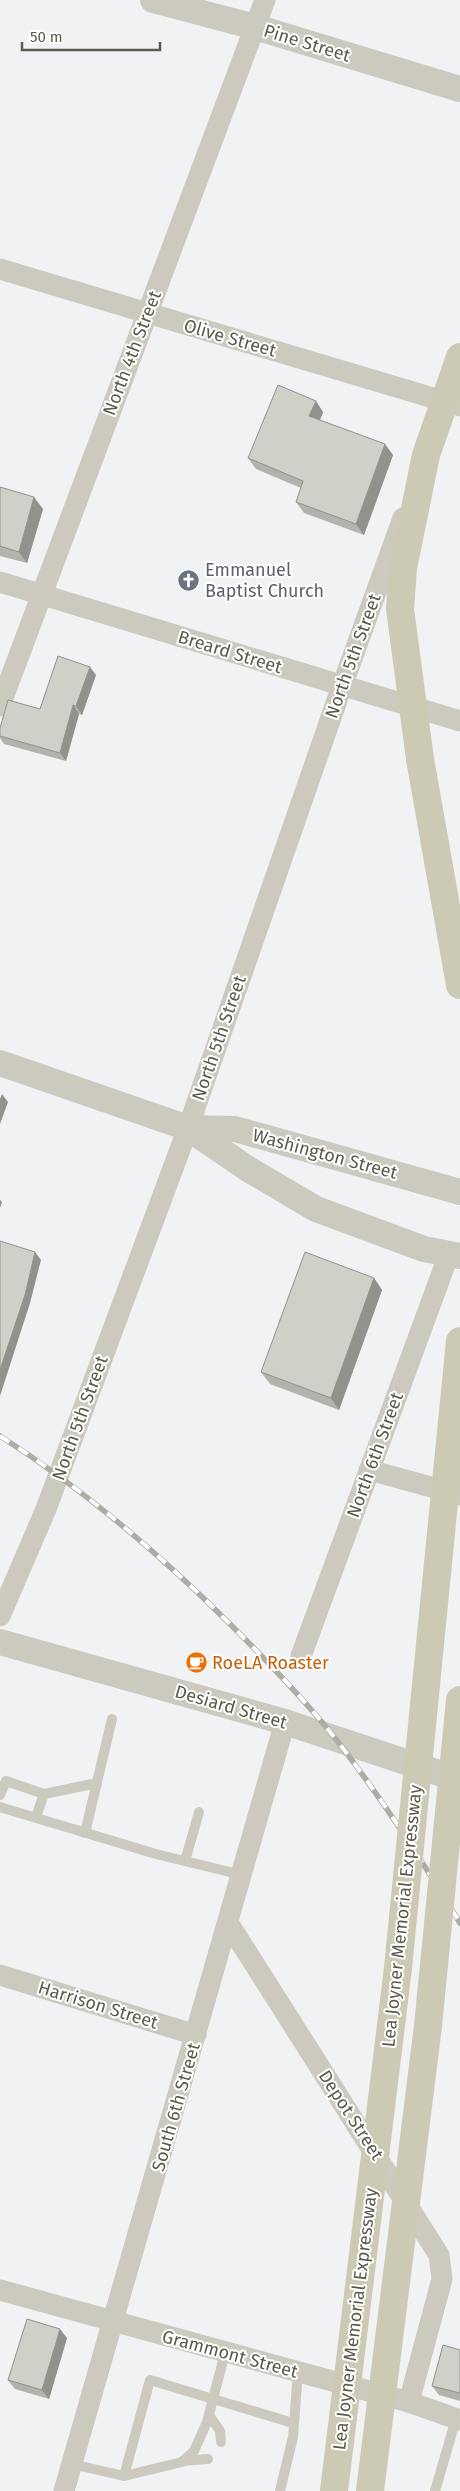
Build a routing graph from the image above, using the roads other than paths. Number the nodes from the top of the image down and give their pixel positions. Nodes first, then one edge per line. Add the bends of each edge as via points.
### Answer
1 (153, 0) edge
2 (265, 0) edge
3 (255, 27) junction
4 (460, 89) edge
5 (0, 269) edge
6 (147, 313) junction
7 (460, 357) edge
8 (452, 403) edge
9 (426, 455) junction
10 (0, 582) edge
11 (42, 594) junction
12 (342, 686) junction
13 (0, 706) edge
14 (412, 707) junction
15 (460, 721) edge
16 (460, 985) edge
17 (0, 1063) edge
18 (188, 1128) junction
19 (460, 1192) edge
20 (455, 1255) edge
21 (460, 1340) edge
22 (369, 1470) junction
23 (460, 1495) edge
24 (0, 1616) edge
25 (0, 1642) edge
26 (301, 1656) dead end
27 (460, 1700) edge
28 (112, 1719) dead end
29 (285, 1722) junction
30 (460, 1780) edge
31 (96, 1783) junction
32 (44, 1794) junction
33 (0, 1795) edge
34 (0, 1807) edge
35 (198, 1812) dead end
36 (36, 1817) junction
37 (85, 1833) junction
38 (185, 1861) junction
39 (242, 1875) junction
40 (229, 1924) junction
41 (0, 1975) edge
42 (196, 2036) junction
43 (0, 2290) edge
44 (113, 2322) junction
45 (225, 2353) junction
46 (298, 2372) junction
47 (213, 2399) junction
48 (409, 2402) junction
49 (209, 2415) junction
50 (458, 2419) edge
51 (293, 2423) junction
52 (221, 2442) dead end
53 (208, 2459) dead end
54 (182, 2462) junction
55 (72, 2464) junction
56 (124, 2476) junction
57 (64, 2491) edge
58 (280, 2491) edge
59 (334, 2491) edge
60 (370, 2491) edge
61 (435, 2491) edge

1 - 3 street, Pine Street
2 - 3 street, North 4th Street
3 - 4 street, Pine Street
3 - 6 street, North 4th Street
5 - 6 street, Olive Street
6 - 8 street, Olive Street
6 - 11 street, North 4th Street
7 - 8 main road, North 5th Street
8 - 9 main road, North 5th Street
9 - 12 street, North 5th Street
9 - 14 main road, North 5th Street via 403,568 400,610
10 - 11 street, Breard Street
11 - 12 street, Breard Street
11 - 13 street, North 4th Street
12 - 14 street, Breard Street
12 - 18 street, North 5th Street
14 - 15 street, Breard Street
14 - 16 main road, North 5th Street
17 - 18 street, Washington Street
18 - 19 street, Washington Street via 235,1129
18 - 20 street, Washington Street via 248,1170 316,1209 424,1249
18 - 24 street, North 5th Street via 46,1509
20 - 22 street, North 6th Street
21 - 59 main road, Lea Joyner Memorial Expressway, bridge via 398,1968
22 - 23 street
22 - 26 street, North 6th Street
25 - 29 street, Desiard Street
27 - 60 main road, Lea Joyner Memorial Expressway, bridge via 428,2026
28 - 31 lane
29 - 30 street, Desiard Street
29 - 39 street, South 6th Street
31 - 32 lane
31 - 37 lane
32 - 33 lane via 6,1781
32 - 36 lane
34 - 36 lane
35 - 38 lane
36 - 37 lane
37 - 38 lane
38 - 39 lane
39 - 40 street, South 6th Street
40 - 42 street, South 6th Street
40 - 48 street, Depot Street via 439,2255 442,2279
41 - 42 street, Harrison Street
42 - 44 street, South 6th Street
43 - 44 street, Grammont Street
44 - 45 street, Grammont Street
44 - 55 street, South 6th Street
45 - 46 street, Grammont Street
45 - 47 lane
46 - 48 street, Grammont Street
46 - 51 lane via 298,2398
47 - 49 lane
47 - 51 lane
47 - 56 lane via 150,2380
48 - 50 street, Grammont Street
49 - 52 lane via 220,2431
49 - 54 lane via 194,2452
50 - 61 lane
51 - 58 lane via 290,2458
53 - 54 lane
54 - 56 lane
55 - 56 lane
55 - 57 street, South 6th Street

